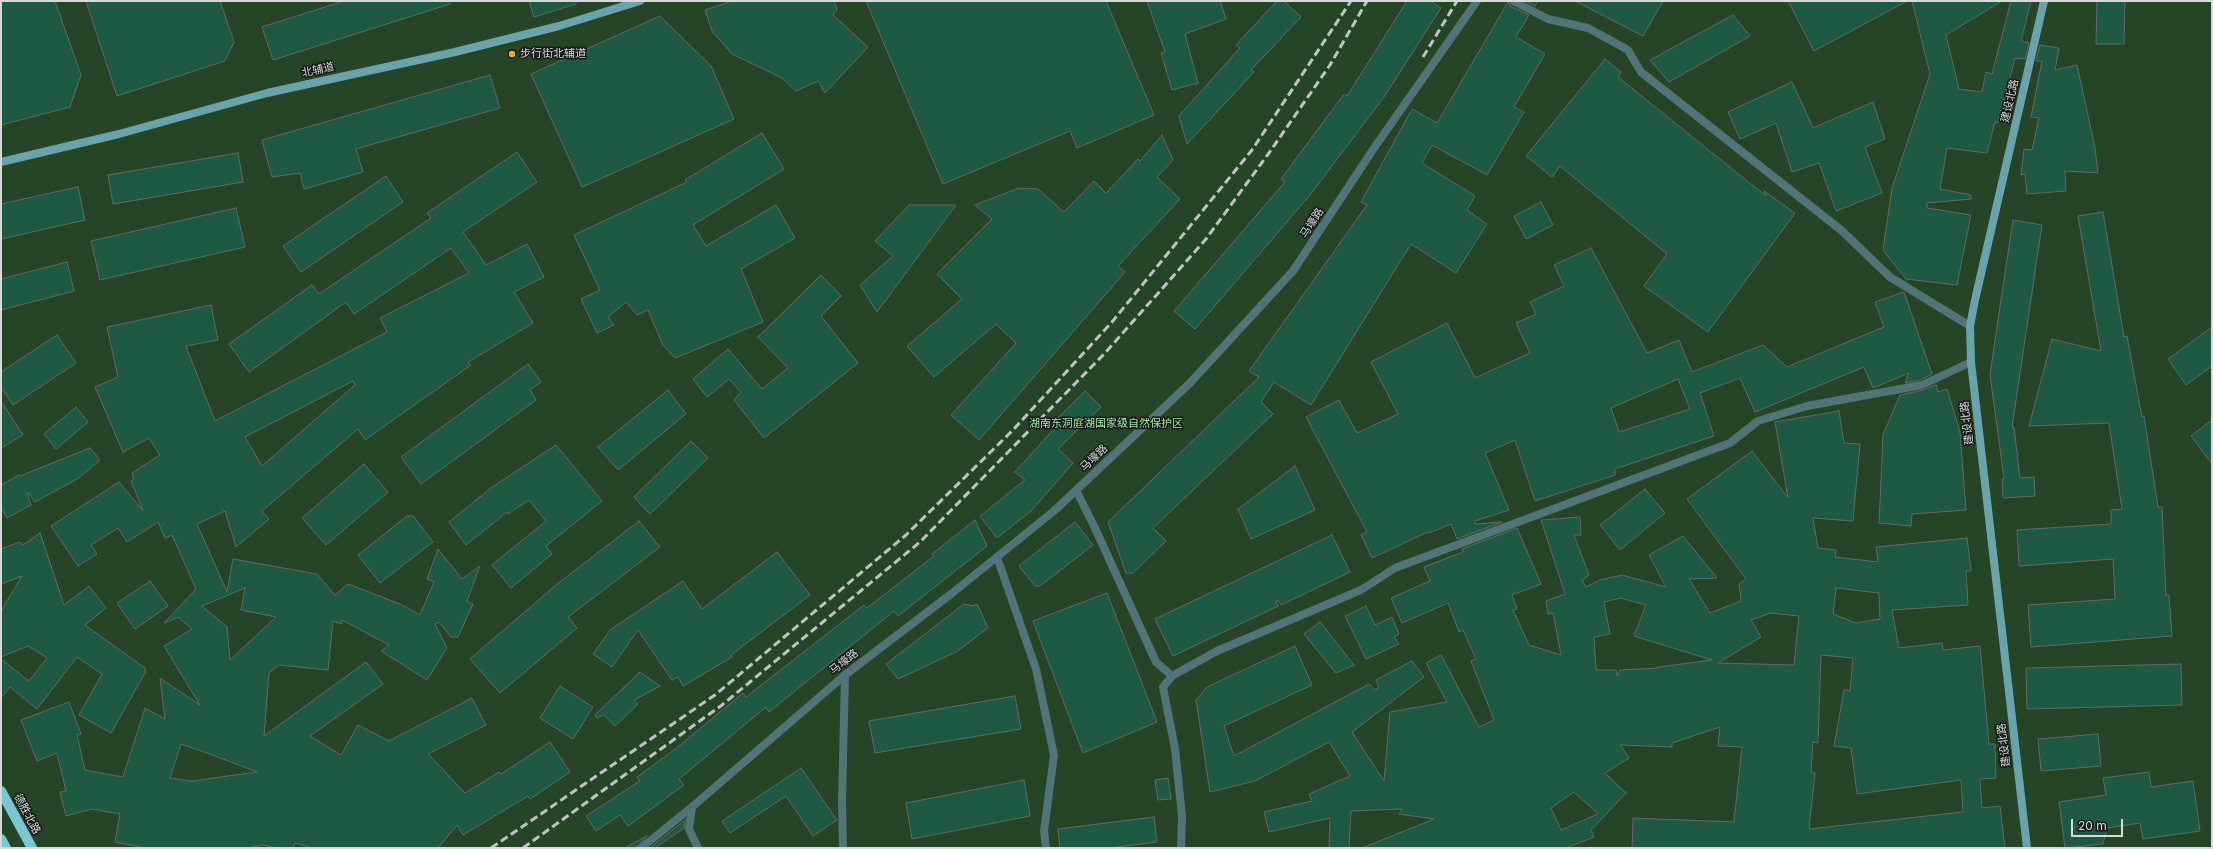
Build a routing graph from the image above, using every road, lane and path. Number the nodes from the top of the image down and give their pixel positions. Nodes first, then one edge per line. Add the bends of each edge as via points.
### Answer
1 (640, 1) edge
2 (1477, 1) edge
3 (1513, 1) edge
4 (2044, 1) edge
5 (1, 162) edge
6 (1970, 326) junction
7 (1971, 362) junction
8 (1076, 490) junction
9 (997, 557) junction
10 (845, 675) junction
11 (1172, 676) junction
12 (1, 791) edge
13 (692, 807) junction
14 (1, 839) edge
15 (6, 848) edge
16 (32, 848) edge
17 (641, 848) edge
18 (698, 848) edge
19 (843, 848) edge
20 (1046, 848) edge
21 (1180, 848) edge
22 (2027, 848) edge

1 - 5 main road, 北辅道 via 559,26 455,52 267,93 119,134
2 - 8 street, 马壕路 via 1372,151 1293,271 1189,384
3 - 6 street via 1548,19 1588,28 1628,50 1641,72 1841,230 1890,277
4 - 6 main road, 建设北路
6 - 7 main road, 建设北路
7 - 11 street via 1922,385 1808,406 1758,421 1730,444 1395,568 1361,590 1217,651
7 - 22 main road, 建设北路
8 - 9 street, 马壕路
8 - 11 street via 1156,662
9 - 10 street, 马壕路
9 - 20 street via 1036,670 1054,755 1044,831
10 - 13 street, 马壕路
10 - 19 street
11 - 21 street via 1163,687 1175,749 1182,816
12 - 16 main road, 德胜北路
13 - 17 street, 马壕路
13 - 18 street via 688,829
14 - 15 main road

